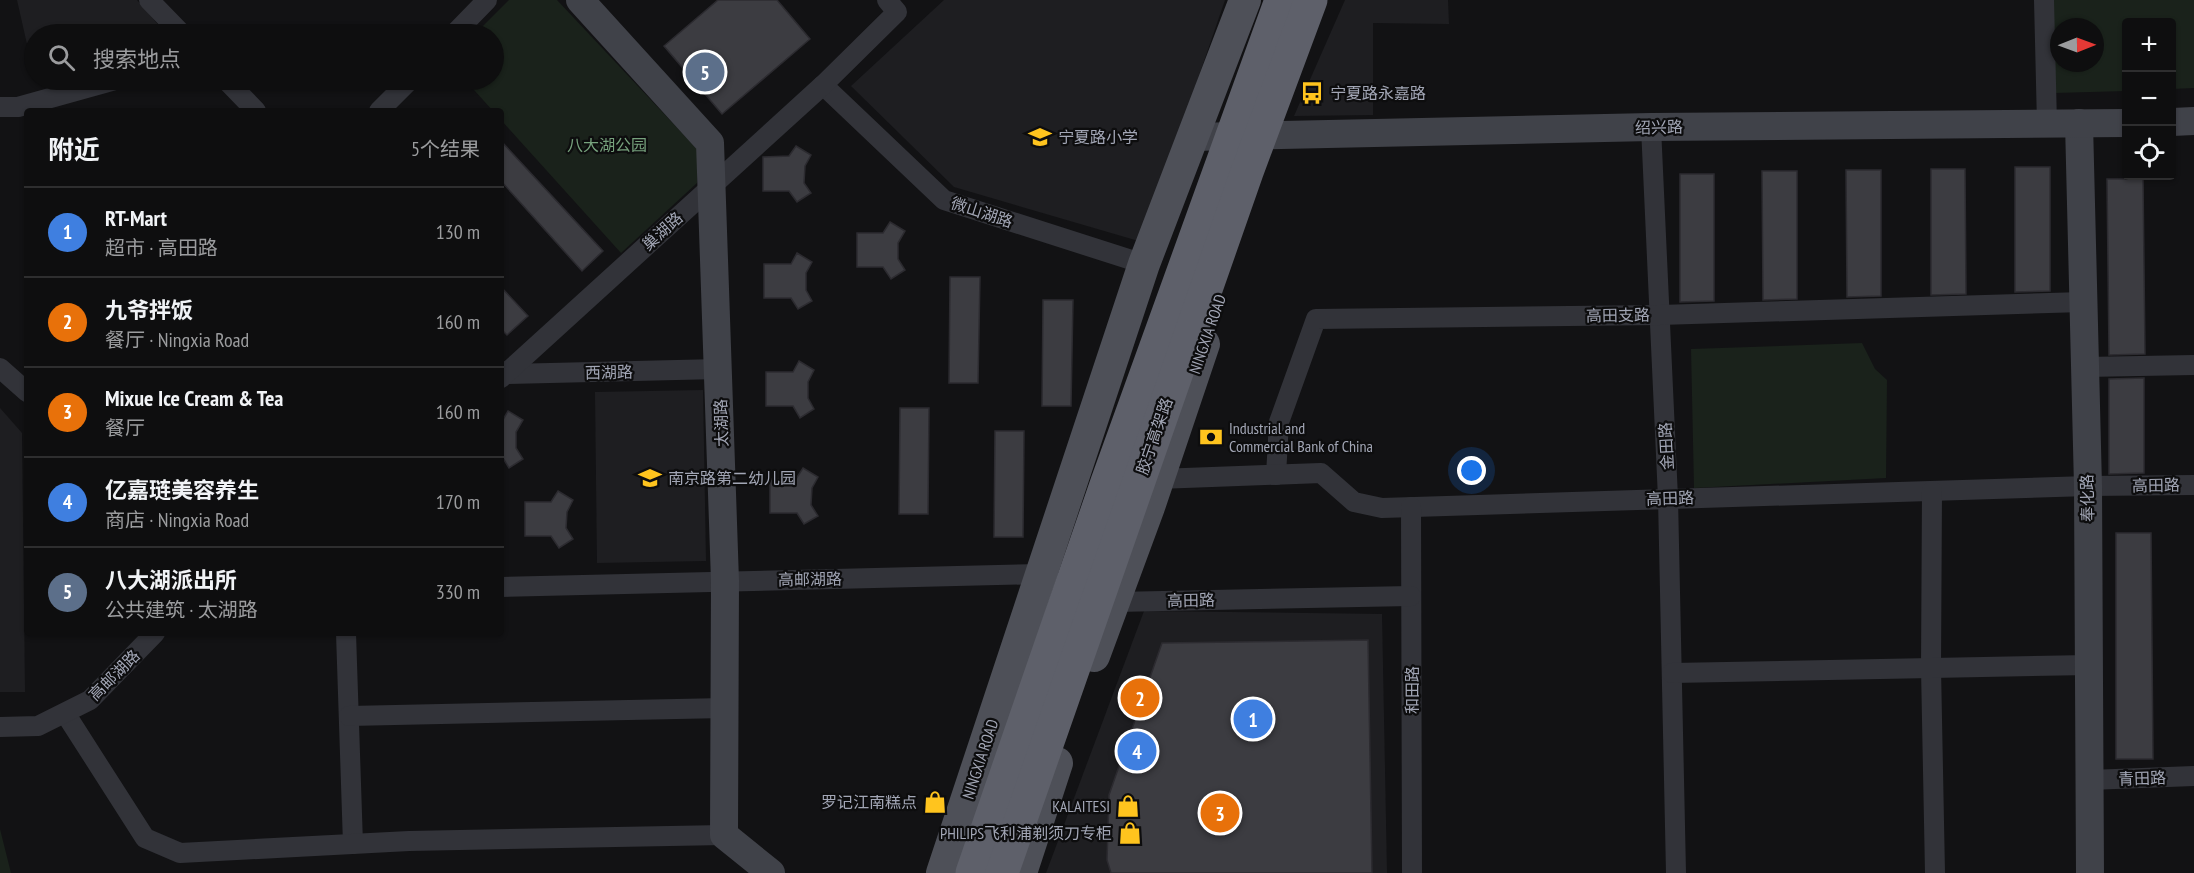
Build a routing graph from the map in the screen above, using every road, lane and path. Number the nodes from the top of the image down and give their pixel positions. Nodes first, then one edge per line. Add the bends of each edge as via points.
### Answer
1 (149, 0) edge
2 (488, 0) edge
3 (580, 0) edge
4 (887, 0) edge
5 (1245, 0) edge
6 (1281, 0) edge
7 (1311, 0) edge
8 (1327, 0) edge
9 (2044, 0) edge
10 (172, 24) edge
11 (464, 24) edge
12 (823, 85) junction
13 (78, 90) edge
14 (236, 90) edge
15 (400, 90) edge
16 (0, 107) edge
17 (253, 108) edge
18 (382, 108) edge
19 (2176, 122) edge
20 (2194, 122) edge
21 (2079, 123) junction
22 (2122, 123) edge
23 (2047, 124) junction
24 (1652, 127) junction
25 (1275, 135) junction
26 (1192, 137) junction
27 (712, 185) junction
28 (1144, 264) junction
29 (2083, 302) junction
30 (1660, 315) junction
31 (2194, 365) edge
32 (2085, 367) junction
33 (0, 368) edge
34 (719, 369) junction
35 (504, 373) edge
36 (504, 374) edge
37 (24, 389) edge
38 (1276, 475) junction
39 (1158, 479) junction
40 (2194, 485) edge
41 (2088, 486) junction
42 (1932, 491) junction
43 (1668, 498) junction
44 (1411, 507) junction
45 (1042, 574) junction
46 (725, 581) junction
47 (504, 587) edge
48 (1411, 596) junction
49 (1114, 602) junction
50 (152, 636) edge
51 (346, 636) edge
52 (2089, 665) junction
53 (1931, 668) junction
54 (1672, 673) junction
55 (725, 708) junction
56 (65, 713) junction
57 (350, 716) junction
58 (0, 728) edge
59 (2194, 776) edge
60 (2089, 780) junction
61 (724, 835) junction
62 (353, 844) junction
63 (771, 873) edge
64 (942, 873) edge
65 (972, 873) edge
66 (1002, 873) edge
67 (1021, 873) edge
68 (1412, 873) edge
69 (1676, 873) edge
70 (1935, 873) edge
71 (2090, 873) edge

1 - 10 street
2 - 11 street
3 - 27 street, 太湖路 via 710,143
4 - 12 street, 巢湖路 via 897,12
5 - 26 main road, NINGXIA ROAD
6 - 65 highway, 胶宁高架路, bridge via 1114,460
7 - 66 highway, 胶宁高架路, bridge via 1246,172
8 - 25 main road, NINGXIA ROAD
9 - 23 street
12 - 27 street, 巢湖路
12 - 28 street, 微山湖路 via 944,200
13 - 16 street
14 - 17 street
15 - 18 street
19 - 20 street
21 - 22 street, 绍兴路
21 - 23 street, 绍兴路
21 - 29 street, 奉化路
23 - 24 street, 绍兴路
24 - 25 street, 绍兴路
24 - 30 street, 金田路
25 - 26 street, 绍兴路
25 - 39 main road, NINGXIA ROAD
26 - 28 main road, NINGXIA ROAD
27 - 34 street, 太湖路
27 - 35 street, 巢湖路
28 - 45 main road, NINGXIA ROAD
29 - 30 street, 高田支路
29 - 32 street, 奉化路
30 - 38 street, 高田支路 via 1316,319 1279,422
30 - 43 street, 金田路
31 - 32 street
32 - 41 street, 奉化路
33 - 37 street
34 - 36 street, 西湖路
34 - 46 street, 太湖路
38 - 39 street, 高田路
38 - 44 street, 高田路 via 1321,473 1354,502 1382,508
39 - 49 main road, NINGXIA ROAD
40 - 41 street, 高田路
41 - 42 street, 高田路
41 - 52 street, 奉化路
42 - 43 street, 高田路
42 - 53 street
43 - 44 street, 高田路
43 - 54 street, 金田路
44 - 48 street, 和田路
45 - 46 street, 高邮湖路
45 - 49 street, 高邮湖路
45 - 64 main road, NINGXIA ROAD
46 - 47 street, 高邮湖路
46 - 55 street, 太湖路
48 - 49 street, 高田路
48 - 68 street, 和田路
49 - 67 main road, NINGXIA ROAD
50 - 56 street, 高邮湖路 via 90,700
51 - 57 street
52 - 53 street
52 - 60 street, 奉化路
53 - 54 street
53 - 70 street
54 - 69 street, 金田路
55 - 57 street
55 - 61 street, 太湖路
56 - 58 street, 高邮湖路 via 38,726
56 - 62 street via 145,838 180,853
57 - 62 street
59 - 60 street, 青田路
60 - 71 street, 奉化路
61 - 62 street
61 - 63 street

